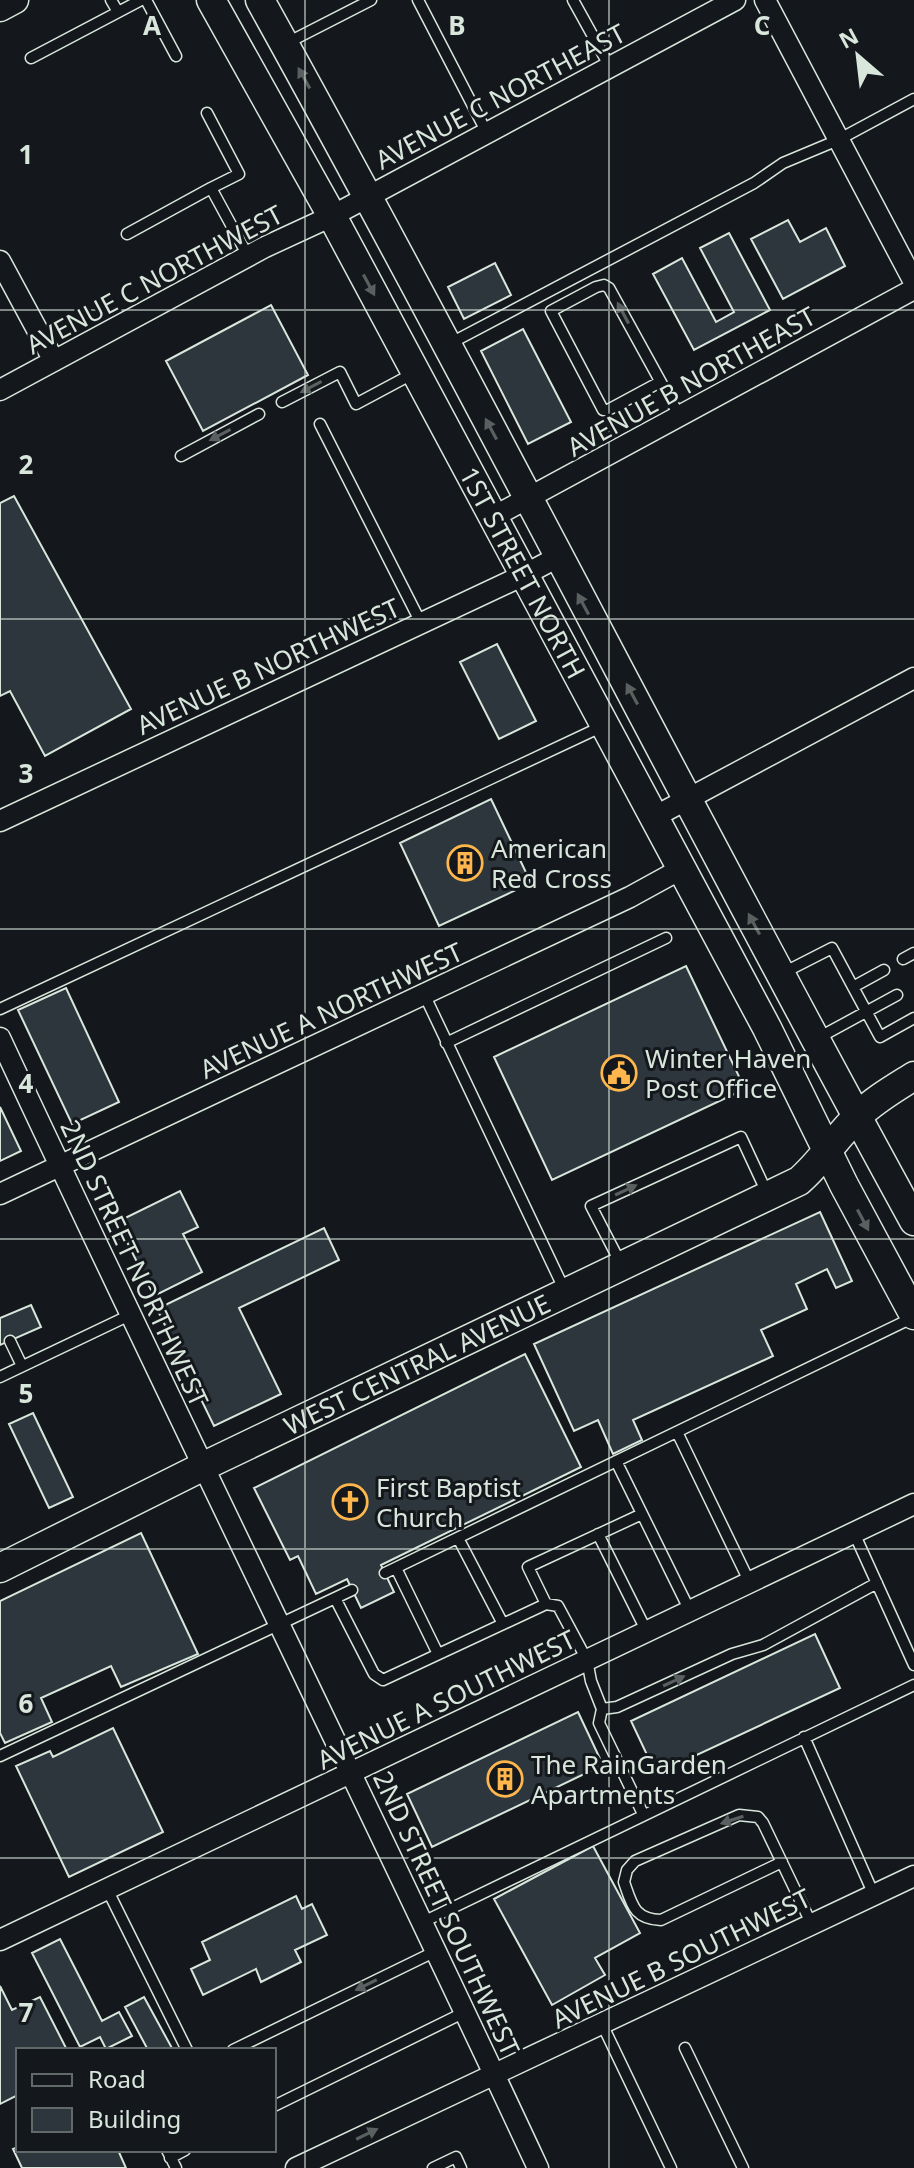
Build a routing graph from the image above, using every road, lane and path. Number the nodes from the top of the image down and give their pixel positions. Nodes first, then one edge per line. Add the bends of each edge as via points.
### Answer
1 (15, 0) edge
2 (111, 0) edge
3 (144, 0) edge
4 (211, 0) edge
5 (260, 0) edge
6 (371, 0) edge
7 (418, 0) edge
8 (573, 0) edge
9 (735, 0) edge
10 (765, 0) edge
11 (0, 8) edge
12 (118, 12) junction
13 (285, 44) junction
14 (176, 56) dead end
15 (31, 58) dead end
16 (610, 67) junction
17 (914, 99) edge
18 (207, 113) dead end
19 (487, 133) junction
20 (838, 140) junction
21 (211, 188) junction
22 (369, 195) junction
23 (332, 216) junction
24 (127, 234) dead end
25 (248, 256) junction
26 (0, 261) edge
27 (914, 282) edge
28 (914, 289) edge
29 (447, 344) junction
30 (54, 361) junction
31 (415, 372) junction
32 (660, 382) junction
33 (0, 390) edge
34 (282, 402) dead end
35 (259, 414) dead end
36 (680, 417) junction
37 (320, 424) dead end
38 (181, 456) dead end
39 (527, 498) junction
40 (493, 517) junction
41 (558, 557) junction
42 (524, 575) junction
43 (421, 623) junction
44 (914, 678) edge
45 (605, 725) junction
46 (688, 800) junction
47 (654, 817) junction
48 (0, 821) edge
49 (681, 869) junction
50 (666, 938) dead end
51 (914, 953) edge
52 (903, 959) dead end
53 (884, 970) dead end
54 (781, 974) junction
55 (853, 987) junction
56 (424, 994) junction
57 (897, 995) dead end
58 (0, 1009) edge
59 (866, 1012) junction
60 (914, 1018) edge
61 (0, 1038) edge
62 (816, 1039) junction
63 (446, 1043) junction
64 (914, 1076) edge
65 (858, 1115) junction
66 (828, 1151) junction
67 (59, 1166) junction
68 (0, 1194) edge
69 (768, 1195) junction
70 (914, 1221) edge
71 (622, 1265) junction
72 (565, 1291) junction
73 (132, 1314) junction
74 (914, 1316) edge
75 (10, 1341) dead end
76 (22, 1366) junction
77 (0, 1377) edge
78 (677, 1432) junction
79 (616, 1461) junction
80 (202, 1467) junction
81 (914, 1504) edge
82 (642, 1514) junction
83 (854, 1533) junction
84 (598, 1534) junction
85 (458, 1538) junction
86 (0, 1568) edge
87 (396, 1568) junction
88 (385, 1573) dead end
89 (750, 1583) junction
90 (877, 1583) junction
91 (352, 1590) dead end
92 (335, 1598) junction
93 (546, 1604) junction
94 (690, 1611) junction
95 (279, 1624) junction
96 (503, 1624) junction
97 (647, 1632) junction
98 (438, 1654) junction
99 (587, 1660) junction
100 (914, 1665) edge
101 (914, 1685) edge
102 (602, 1709) junction
103 (804, 1737) junction
104 (0, 1756) edge
105 (352, 1773) junction
106 (643, 1814) junction
107 (782, 1862) junction
108 (914, 1876) edge
109 (107, 1889) junction
110 (874, 1895) junction
111 (423, 1922) junction
112 (812, 1925) junction
113 (0, 1940) edge
114 (436, 1951) junction
115 (465, 2012) junction
116 (602, 2024) junction
117 (186, 2048) edge
118 (237, 2048) edge
119 (685, 2048) dead end
120 (495, 2076) junction
121 (276, 2105) edge
122 (324, 2162) edge
123 (296, 2168) edge
124 (433, 2168) edge
125 (461, 2168) edge
126 (538, 2168) edge
127 (671, 2168) edge
128 (743, 2168) edge

1 - 11 street
2 - 12 lane
3 - 12 lane
3 - 14 lane
4 - 23 main road, 1ST STREET NORTH
5 - 13 main road, 1ST STREET NORTH
6 - 13 lane
7 - 19 lane
8 - 16 lane
9 - 16 street, AVENUE C NORTHEAST
10 - 20 street
12 - 15 lane
22 -> 13 main road, 1ST STREET NORTH
16 - 19 street, AVENUE C NORTHEAST
17 - 20 lane
18 - 21 lane via 239,174
19 - 22 street, AVENUE C NORTHEAST
20 - 27 street
20 - 29 lane via 783,163
21 - 24 lane
21 - 25 lane
22 - 23 street, AVENUE C NORTHEAST
22 - 29 main road, 1ST STREET NORTH
23 - 25 street, AVENUE C NORTHWEST
23 -> 31 main road, 1ST STREET NORTH
25 - 30 street, AVENUE C NORTHWEST
26 - 30 street
28 - 36 street, AVENUE B NORTHEAST
39 -> 29 main road, 1ST STREET NORTH
30 - 33 street, AVENUE C NORTHWEST
31 -> 34 lane via 356,404 340,372
31 - 40 main road, 1ST STREET NORTH
32 -> 32 lane via 609,288 596,287 551,311 603,410
32 - 36 lane
35 -> 38 lane
36 - 39 street, AVENUE B NORTHEAST
37 - 43 lane
39 - 40 street, AVENUE B NORTHEAST
39 - 41 main road, 1ST STREET NORTH
40 - 42 main road, 1ST STREET NORTH
41 - 42 street, AVENUE B NORTHWEST
46 -> 41 main road, 1ST STREET NORTH
42 - 43 street, AVENUE B NORTHWEST
42 - 45 main road, 1ST STREET NORTH
43 - 48 street, AVENUE B NORTHWEST
44 - 46 street
45 - 47 main road, 1ST STREET NORTH
45 - 58 lane
46 - 47 street
54 -> 46 main road, 1ST STREET NORTH
47 - 49 main road, 1ST STREET NORTH
49 - 56 street, AVENUE A NORTHWEST
49 - 66 main road, 1ST STREET NORTH
50 - 63 lane
51 - 52 lane
53 - 55 lane
54 - 55 lane via 832,948
54 - 62 main road, 1ST STREET NORTH
55 - 59 lane
56 - 63 lane
56 - 67 street, AVENUE A NORTHWEST
57 - 59 lane
59 - 60 lane via 880,1037
59 - 62 lane
61 - 67 street, 2ND STREET NORTHWEST
62 - 65 main road, 1ST STREET NORTH
63 - 72 lane
64 - 65 main road, WEST CENTRAL AVENUE
65 - 66 main road, WEST CENTRAL AVENUE
65 - 70 main road, 1ST STREET NORTH
66 - 69 main road, WEST CENTRAL AVENUE via 799,1181
66 -> 74 main road, 1ST STREET NORTH
67 - 68 street, AVENUE A NORTHWEST
67 - 73 street, 2ND STREET NORTHWEST
69 - 71 main road, WEST CENTRAL AVENUE
71 -> 69 lane via 591,1206 741,1137
71 - 72 main road, WEST CENTRAL AVENUE
72 - 80 main road, WEST CENTRAL AVENUE
73 - 76 lane
73 - 80 street, 2ND STREET NORTHWEST
74 - 78 lane
75 - 76 lane
76 - 77 lane
78 - 79 lane
78 - 89 lane
79 - 82 lane
79 - 85 lane
80 - 86 main road, WEST CENTRAL AVENUE
80 - 95 street, 2ND STREET SOUTHWEST
81 - 83 street, AVENUE A SOUTHWEST
82 - 84 lane
82 - 94 lane
83 - 89 street, AVENUE A SOUTHWEST
83 - 90 lane
84 - 93 lane via 528,1567
84 - 97 lane
85 - 87 lane
85 - 96 lane
87 - 88 lane
87 - 98 lane
89 - 94 street, AVENUE A SOUTHWEST
90 - 100 lane
102 -> 90 lane via 763,1645
91 - 92 lane
92 - 95 lane
92 - 98 lane via 374,1674 383,1680
93 - 96 lane
93 - 99 lane via 558,1606
94 - 97 street, AVENUE A SOUTHWEST
95 - 104 lane
95 - 105 street, 2ND STREET SOUTHWEST
96 - 98 lane
97 - 99 street, AVENUE A SOUTHWEST
99 - 102 lane
99 - 105 street, AVENUE A SOUTHWEST
101 - 103 lane
102 - 106 lane via 603,1734
103 - 106 lane
103 - 110 lane
105 - 109 street, AVENUE A SOUTHWEST
105 - 111 street, 2ND STREET SOUTHWEST
106 - 111 lane
107 -> 107 lane via 758,1817 739,1815 635,1861 624,1882 638,1914 661,1920
107 - 112 lane
108 - 110 street, AVENUE B SOUTHWEST
109 - 113 street, AVENUE A SOUTHWEST
109 - 117 lane
110 - 112 street, AVENUE B SOUTHWEST
111 - 114 street, 2ND STREET SOUTHWEST
112 - 116 street, AVENUE B SOUTHWEST
114 - 115 street, 2ND STREET SOUTHWEST
114 -> 118 lane
115 - 120 street, 2ND STREET SOUTHWEST
115 - 121 lane
116 - 120 street, AVENUE B SOUTHWEST
116 - 127 lane
119 - 128 lane
122 -> 120 street, AVENUE B SOUTHWEST
120 - 126 street, 2ND STREET SOUTHWEST
122 - 123 street, AVENUE B SOUTHWEST
124 - 125 lane via 456,2157

